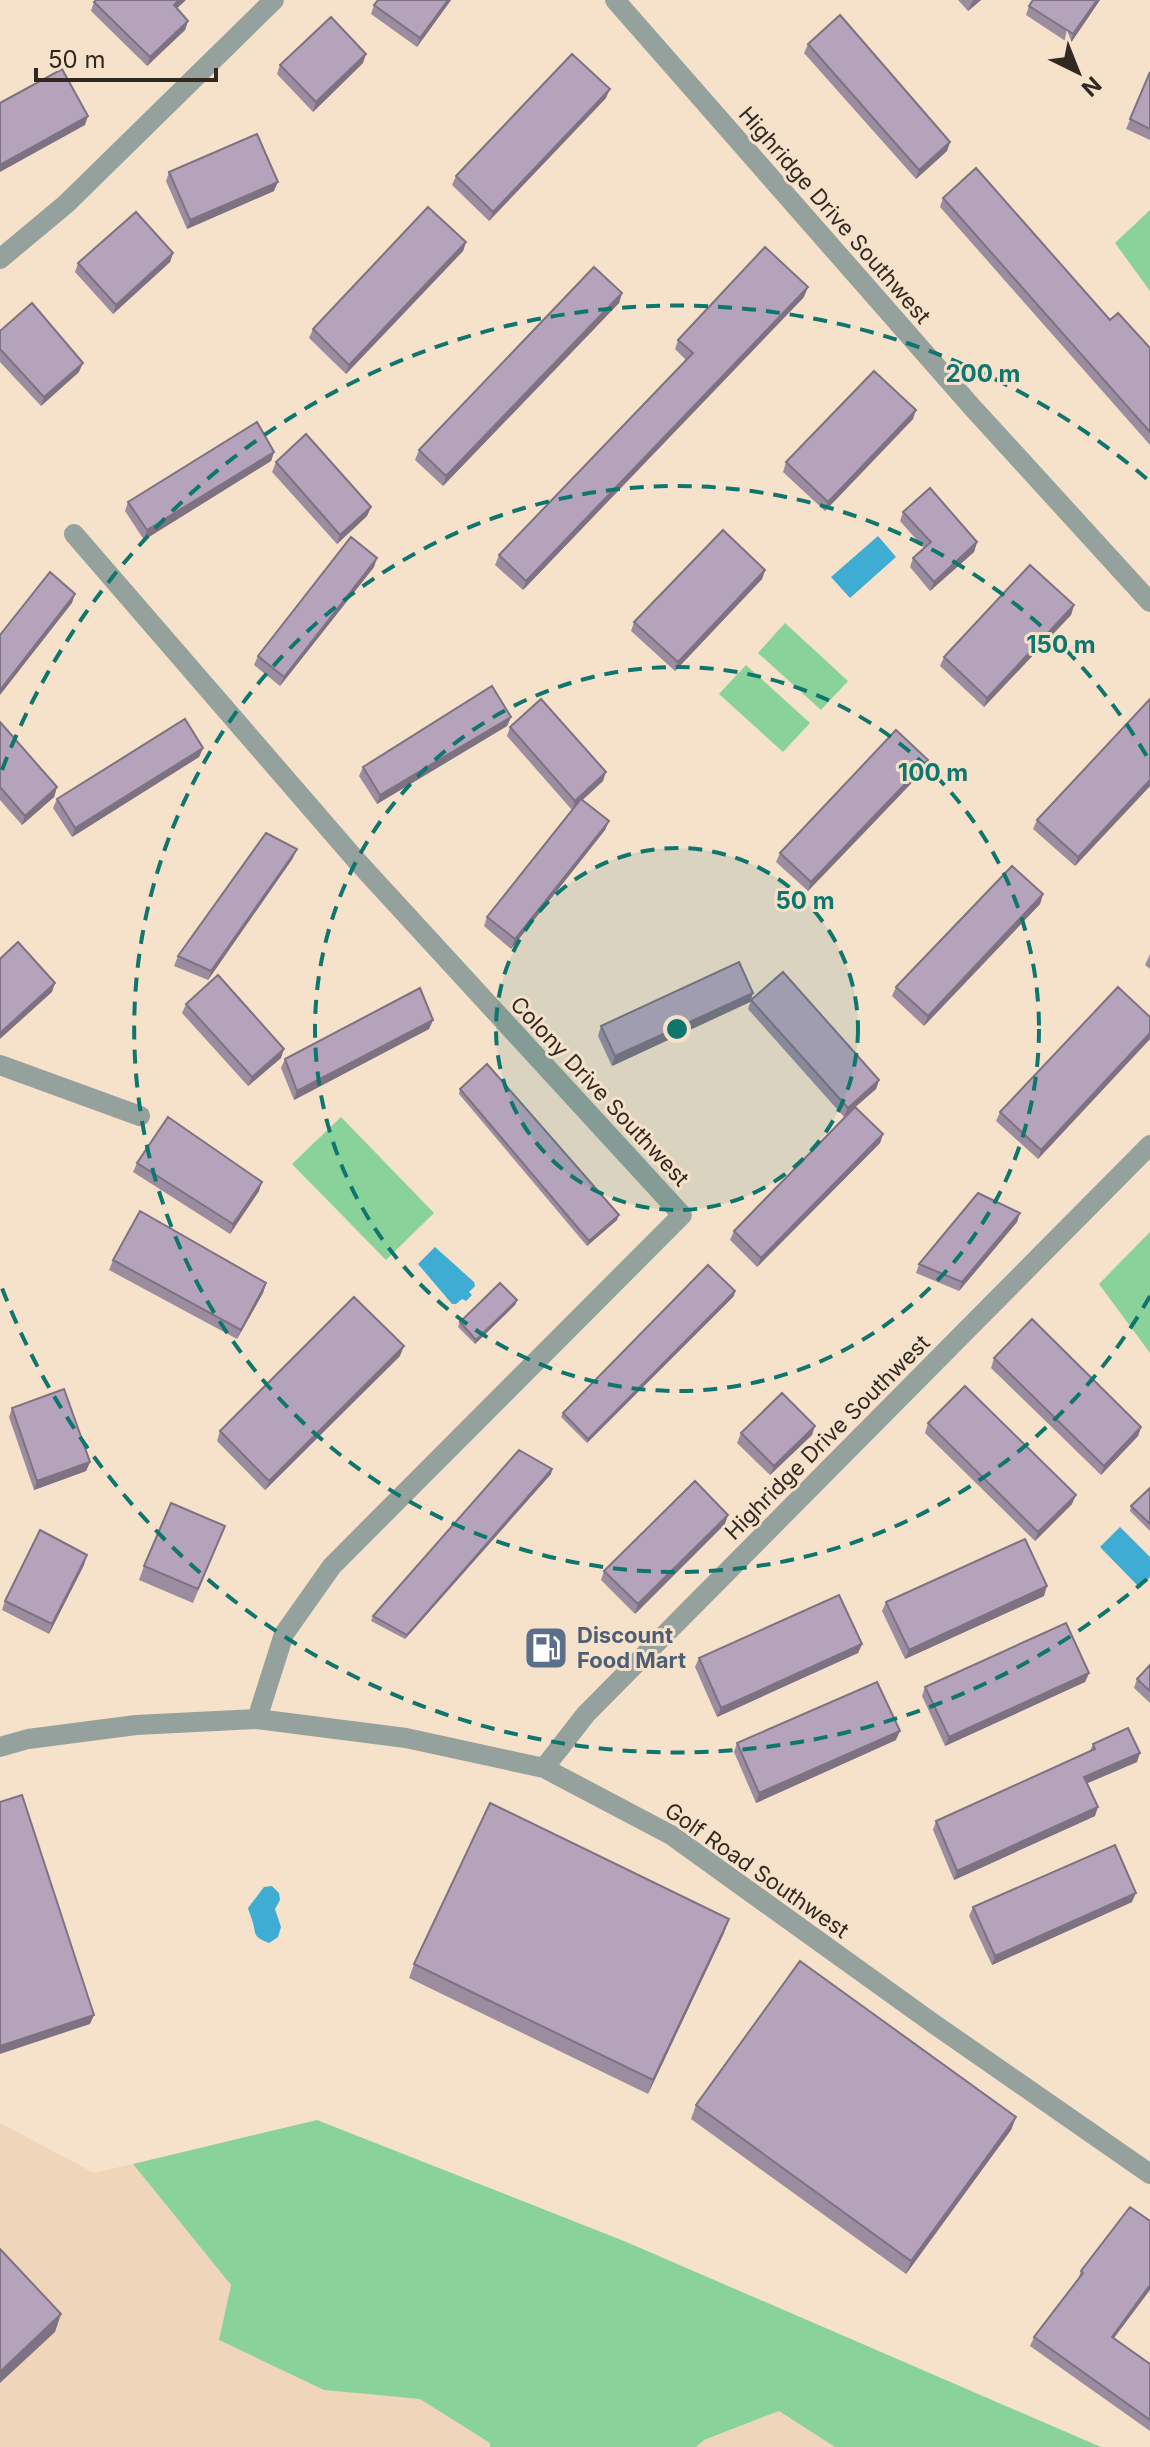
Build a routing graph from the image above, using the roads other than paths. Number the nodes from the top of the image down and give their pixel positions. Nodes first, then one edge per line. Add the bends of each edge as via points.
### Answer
1 (274, 0) edge
2 (615, 0) edge
3 (0, 259) edge
4 (74, 534) dead end
5 (1150, 602) edge
6 (0, 1065) edge
7 (140, 1116) dead end
8 (1150, 1145) edge
9 (1142, 1167) edge
10 (257, 1719) junction
11 (0, 1747) edge
12 (544, 1768) junction
13 (1150, 2174) edge

1 - 3 street via 66,204
2 - 5 street, Highridge Drive Southwest
4 - 10 street, Colony Drive Southwest via 356,860 682,1215 332,1566 284,1634
6 - 7 street
8 - 9 street, Highridge Drive Southwest
9 - 12 street, Highridge Drive Southwest via 586,1714
10 - 11 street, Golf Road Southwest via 136,1725
10 - 12 street, Golf Road Southwest via 406,1738
12 - 13 street, Golf Road Southwest via 671,1835

